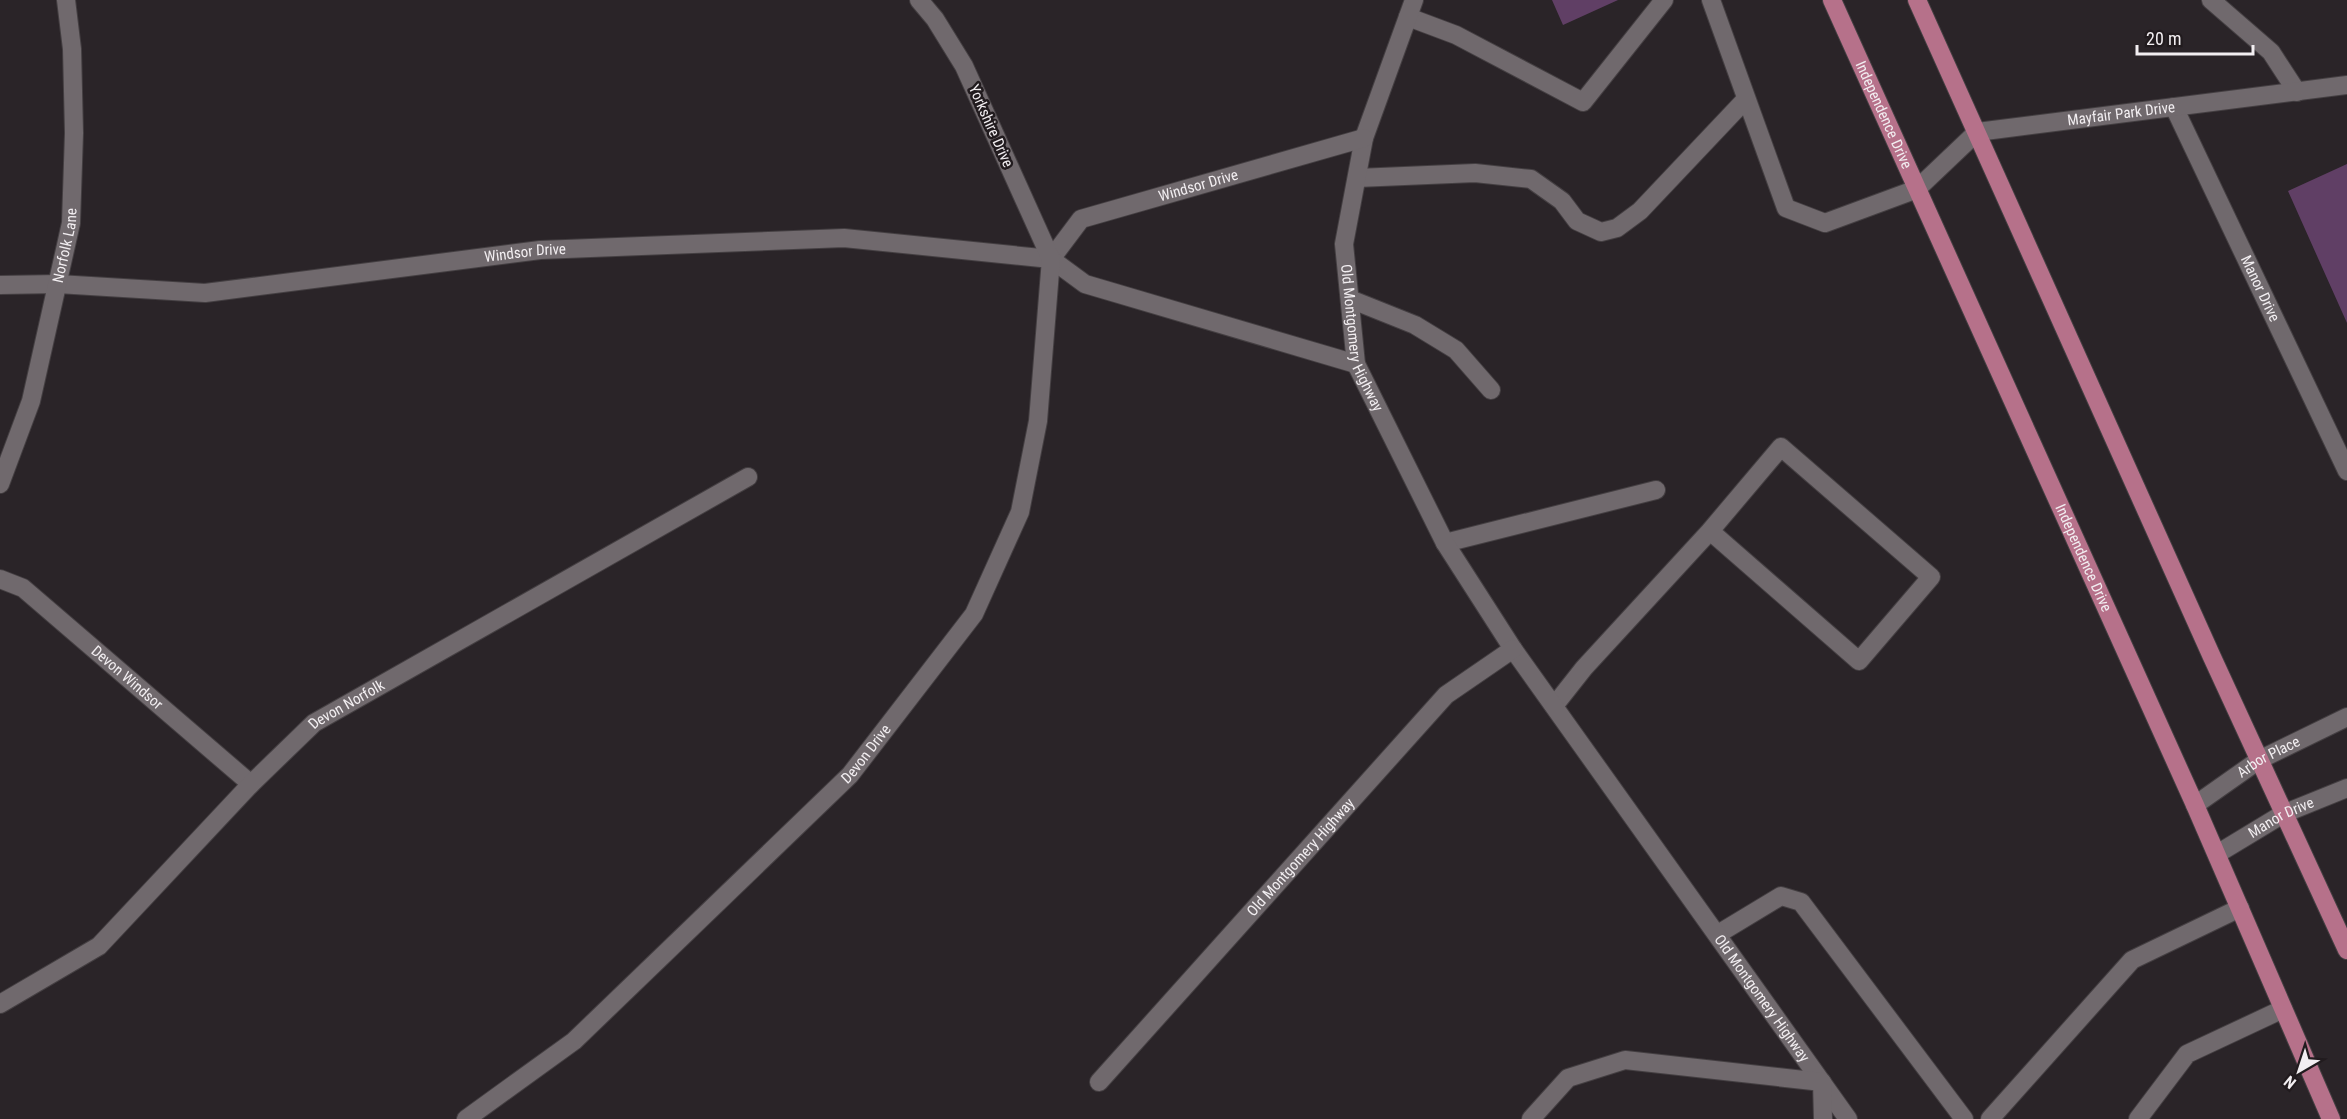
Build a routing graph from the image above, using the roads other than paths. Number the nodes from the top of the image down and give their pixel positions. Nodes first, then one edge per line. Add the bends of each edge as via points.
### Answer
1 (66, 0) edge
2 (919, 0) edge
3 (1664, 0) edge
4 (1711, 0) edge
5 (1832, 0) edge
6 (1917, 0) edge
7 (2211, 0) edge
8 (1411, 8) edge
9 (2347, 85) edge
10 (2297, 92) junction
11 (1746, 99) junction
12 (2174, 107) junction
13 (1977, 132) junction
14 (1364, 138) junction
15 (1356, 178) junction
16 (1917, 189) junction
17 (1051, 259) junction
18 (58, 284) junction
19 (0, 285) edge
20 (1350, 299) junction
21 (1356, 364) junction
22 (1491, 390) dead end
23 (2347, 471) edge
24 (748, 477) dead end
25 (0, 484) edge
26 (1656, 490) dead end
27 (1710, 531) junction
28 (1445, 543) junction
29 (0, 579) edge
30 (1513, 649) junction
31 (1554, 706) junction
32 (2347, 717) edge
33 (2259, 760) junction
34 (250, 784) junction
35 (2347, 788) edge
36 (2195, 805) junction
37 (2283, 814) junction
38 (2217, 854) junction
39 (2240, 909) junction
40 (1718, 934) junction
41 (2347, 950) edge
42 (0, 1004) edge
43 (2283, 1009) junction
44 (1099, 1082) dead end
45 (1822, 1082) junction
46 (466, 1119) edge
47 (1531, 1119) edge
48 (1823, 1119) edge
49 (1848, 1119) edge
50 (1964, 1119) edge
51 (1990, 1119) edge
52 (2138, 1119) edge
53 (2331, 1119) edge

1 - 18 street, Norfolk Lane via 72,49 73,144 70,223
2 - 17 street, Yorkshire Drive via 964,66
3 - 8 street via 1583,102
4 - 11 street
5 - 16 main road, Independence Drive
6 - 13 main road
7 - 10 street via 2271,52
8 - 14 street, Old Montgomery Highway
9 - 10 street, Mayfair Park Drive
10 - 12 street, Mayfair Park Drive
11 - 15 street via 1640,211 1617,228 1601,232 1577,221 1562,201 1531,179 1475,173
11 - 16 street via 1786,208 1825,223
12 - 13 street, Mayfair Park Drive
12 - 23 street, Manor Drive
13 - 16 street
13 - 33 main road
14 - 15 street, Old Montgomery Highway
14 - 17 street, Windsor Drive via 1081,219
15 - 20 street, Old Montgomery Highway via 1344,244
16 - 36 main road, Independence Drive
17 - 18 street, Windsor Drive via 844,238 540,250 205,293
17 - 21 street via 1085,284
17 - 46 street, Devon Drive via 1038,421 1020,512 974,614 850,776 574,1041
18 - 19 street, Windsor Drive
18 - 25 street, Norfolk Lane via 32,401
20 - 21 street, Old Montgomery Highway
20 - 22 street via 1415,325 1456,350
21 - 28 street, Old Montgomery Highway
24 - 34 street, Devon Norfolk via 314,723
26 - 28 street
27 - 27 street via 1859,661 1931,577 1781,447
27 - 31 street
28 - 30 street, Old Montgomery Highway
29 - 34 street, Devon Windsor via 23,588
30 - 31 street, Old Montgomery Highway
30 - 44 street, Old Montgomery Highway via 1446,695
31 - 40 street, Old Montgomery Highway
32 - 33 street, Arbor Place
33 - 36 street, Arbor Place
33 - 37 main road
34 - 42 street, Devon Norfolk via 99,945
35 - 37 street, Manor Drive
36 - 38 main road, Independence Drive
37 - 38 street, Manor Drive
37 - 41 main road
38 - 39 main road, Independence Drive
39 - 43 main road, Independence Drive
39 - 51 street via 2132,960
40 - 45 street, Old Montgomery Highway
40 - 50 street via 1781,896 1801,902
43 - 52 street via 2187,1054
43 - 53 main road, Independence Drive
45 - 47 street, Old Montgomery Highway via 1624,1060 1568,1078
45 - 48 street
45 - 49 street, Old Montgomery Highway

